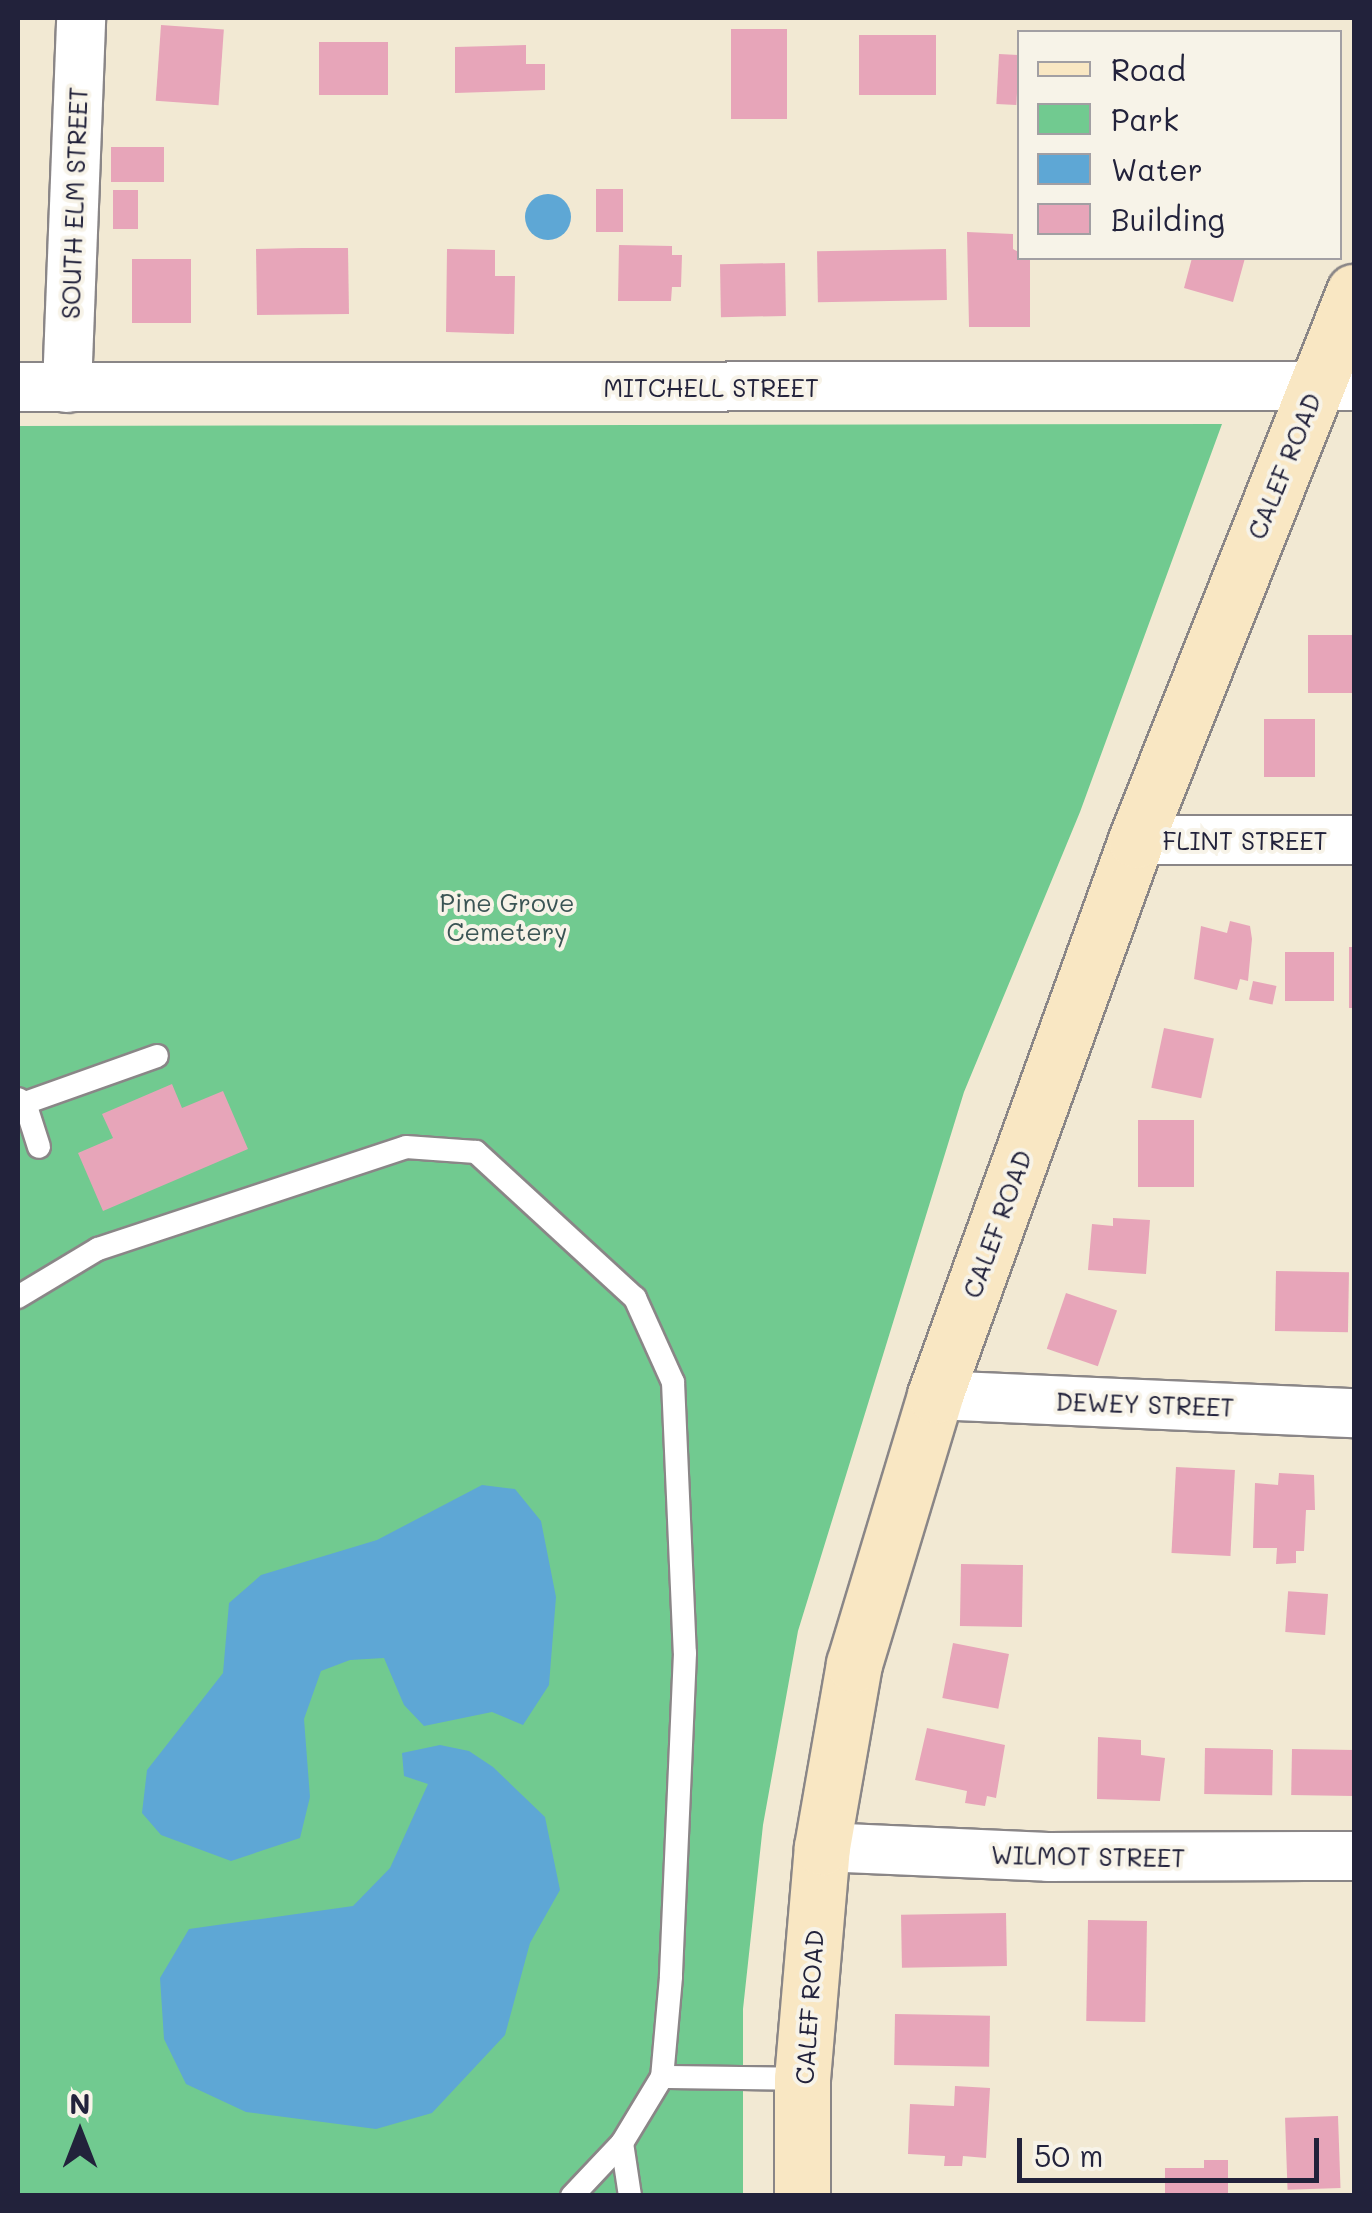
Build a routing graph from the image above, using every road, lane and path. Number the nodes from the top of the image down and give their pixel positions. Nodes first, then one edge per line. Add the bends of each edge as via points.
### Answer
1 (80, 18) edge
2 (1354, 292) edge
3 (1335, 386) edge
4 (18, 387) edge
5 (68, 388) junction
6 (1136, 840) junction
7 (1354, 840) edge
8 (157, 1056) dead end
9 (21, 1101) edge
10 (39, 1148) dead end
11 (18, 1297) edge
12 (935, 1395) junction
13 (1354, 1413) edge
14 (822, 1847) junction
15 (1354, 1856) edge
16 (662, 2077) junction
17 (802, 2079) junction
18 (622, 2144) junction
19 (572, 2196) edge
20 (630, 2196) edge
21 (802, 2196) edge

1 - 5 street, SOUTH ELM STREET
2 - 3 main road, CALEF ROAD
3 - 5 street, MITCHELL STREET
3 - 6 main road, CALEF ROAD
4 - 5 street, MITCHELL STREET
6 - 7 street, FLINT STREET
6 - 12 main road, CALEF ROAD
8 - 9 lane
9 - 10 lane
11 - 16 lane via 98,1249 406,1147 476,1152 636,1298 673,1382 685,1653
12 - 13 street, DEWEY STREET
12 - 14 main road, CALEF ROAD via 854,1664
14 - 15 street, WILMOT STREET via 1048,1857
14 - 17 main road, CALEF ROAD
16 - 17 lane
16 - 18 lane
17 - 21 main road, CALEF ROAD
18 - 19 lane
18 - 20 lane

